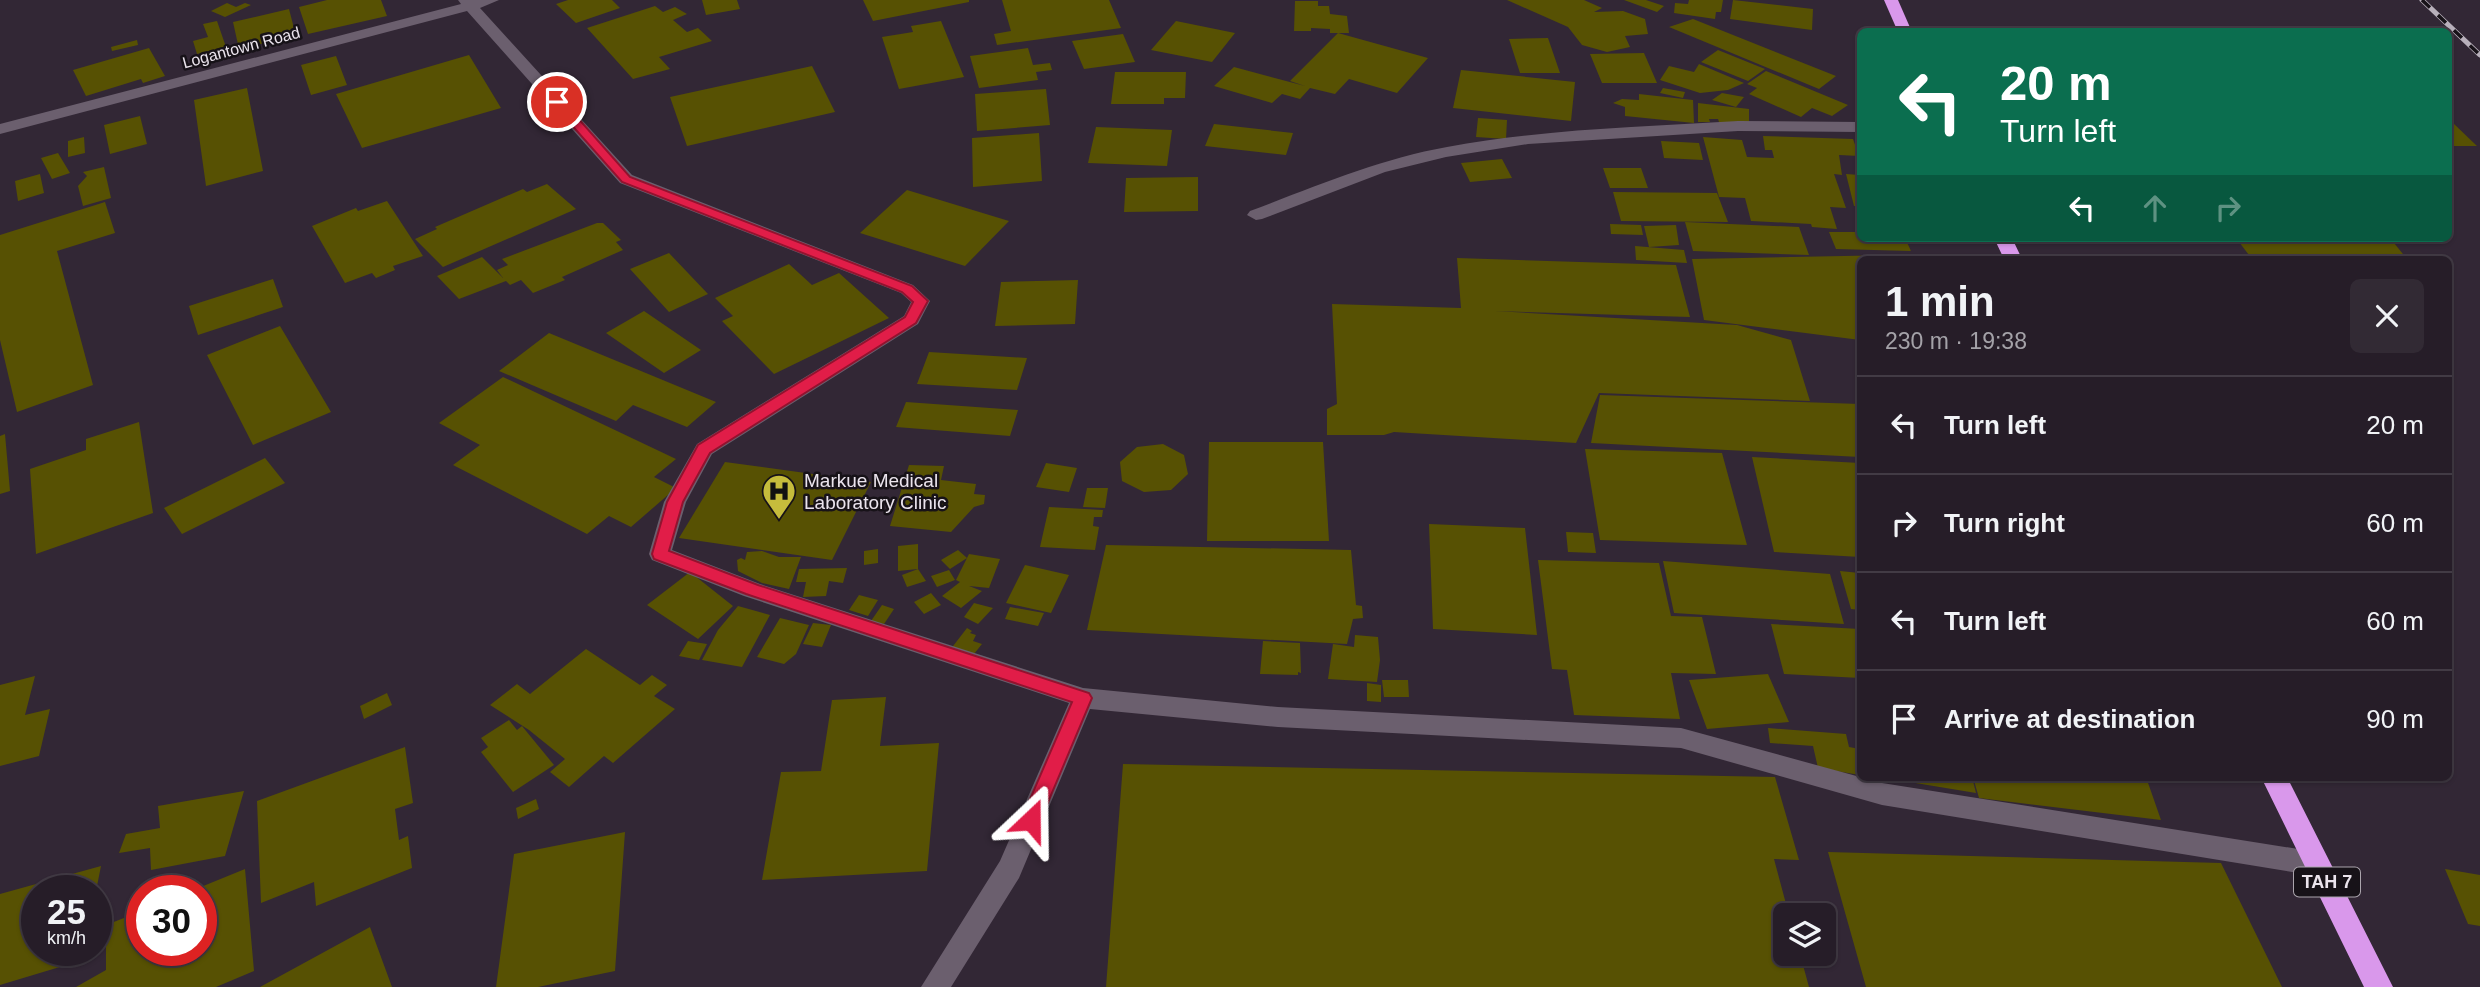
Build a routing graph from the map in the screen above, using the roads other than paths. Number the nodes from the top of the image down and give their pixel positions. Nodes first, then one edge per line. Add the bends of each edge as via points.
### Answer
1 (492, 0) edge
2 (1891, 0) edge
3 (468, 2) edge
4 (1903, 28) edge
5 (1857, 127) edge
6 (0, 129) edge
7 (1256, 215) dead end
8 (1083, 698) junction
9 (2276, 781) edge
10 (2317, 864) junction
11 (935, 987) edge
12 (2379, 987) edge

1 - 3 street, Logantown Road
2 - 4 highway
3 - 6 street, Logantown Road
3 - 8 street via 626,179 907,289 921,301 911,320 704,449 675,502 660,554 752,590
5 - 7 street via 1738,127 1528,139 1379,169
8 - 10 street via 1278,717 1681,738 1882,794
8 - 11 street via 1010,869
9 - 10 highway, TAH 7
10 - 12 highway, TAH 7

